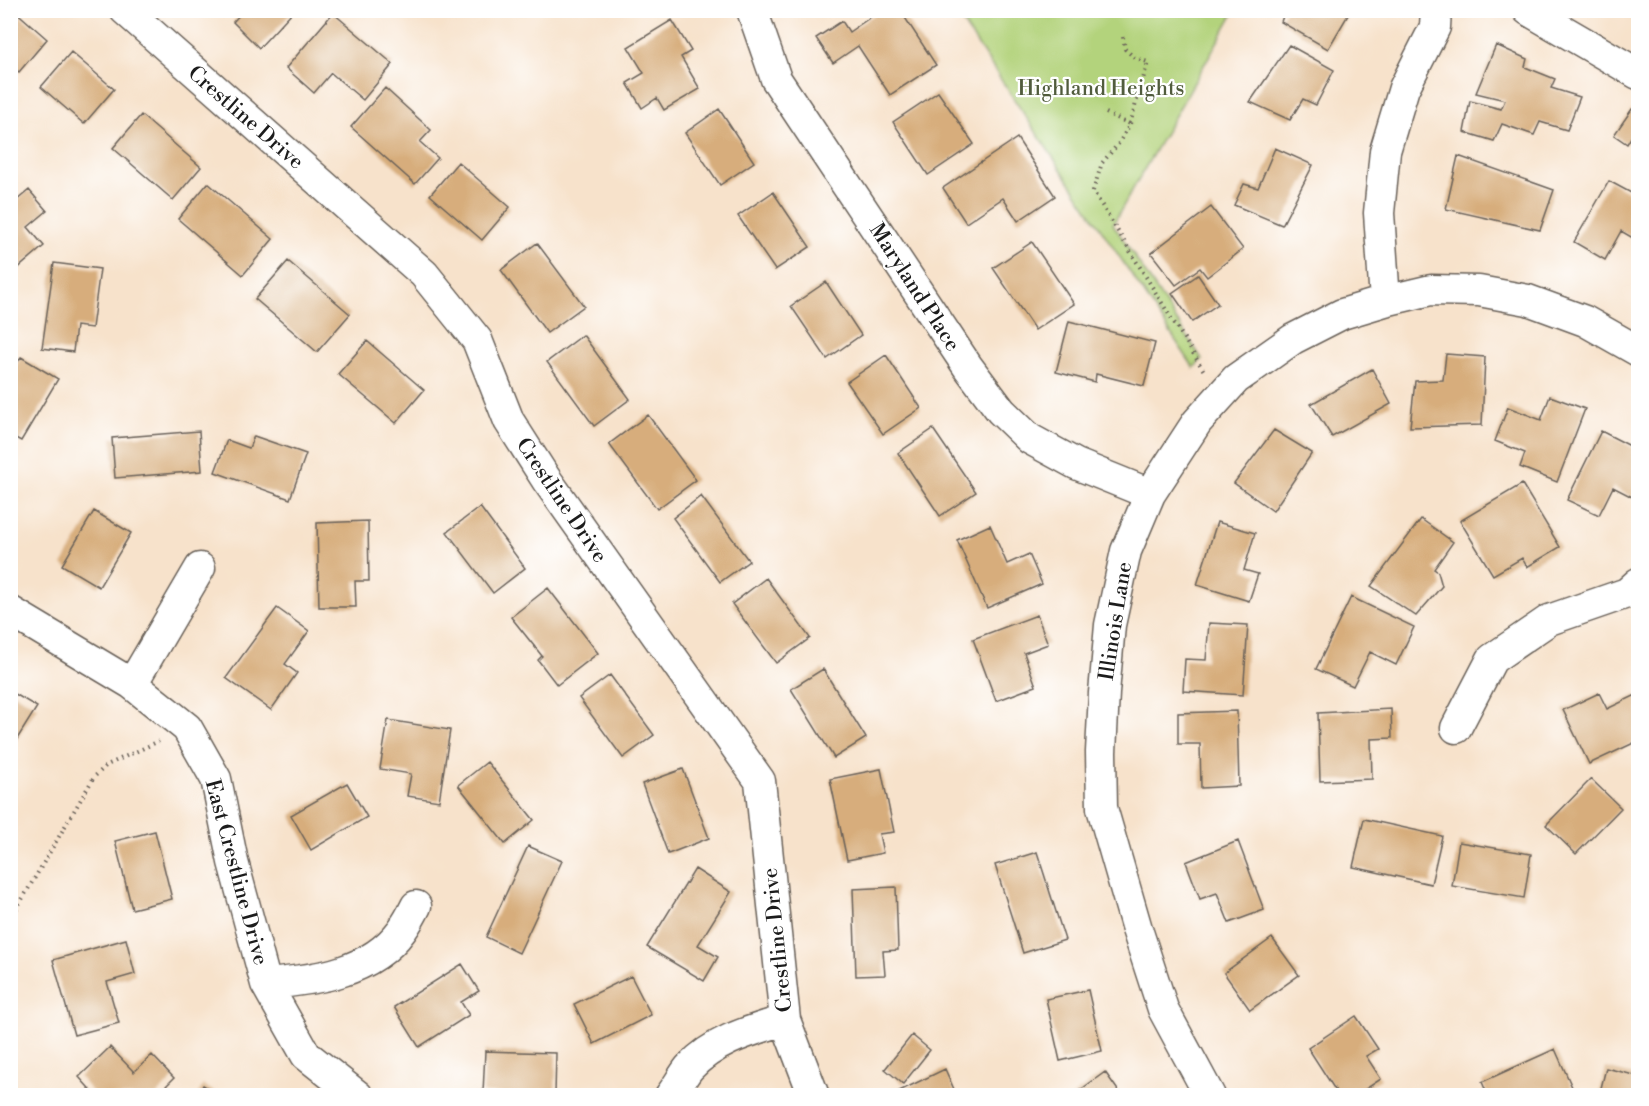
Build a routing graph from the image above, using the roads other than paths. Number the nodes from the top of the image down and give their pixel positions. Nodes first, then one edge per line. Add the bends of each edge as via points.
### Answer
1 (125, 10) edge
2 (752, 10) edge
3 (1436, 10) edge
4 (1528, 10) edge
5 (1638, 74) edge
6 (1385, 301) junction
7 (1638, 351) edge
8 (1150, 494) junction
9 (200, 568) dead end
10 (1638, 583) edge
11 (10, 611) edge
12 (132, 684) junction
13 (1456, 728) dead end
14 (416, 906) dead end
15 (266, 984) junction
16 (785, 1020) junction
17 (358, 1095) edge
18 (670, 1095) edge
19 (814, 1095) edge
20 (1210, 1095) edge

1 - 16 street, Crestline Drive via 424,274 477,340 509,421 546,479 760,781
2 - 8 street, Maryland Place via 776,79 1001,411 1030,439 1076,464
3 - 6 street via 1435,27 1404,88 1385,151 1378,213
4 - 5 street
6 - 7 street, Illinois Lane via 1431,290 1479,291 1528,300 1585,321
6 - 8 street, Illinois Lane via 1342,314 1293,339 1236,379 1197,422
8 - 20 street, Illinois Lane via 1126,551 1110,625 1101,752 1102,808 1163,1009
9 - 12 street
10 - 13 street via 1627,593 1549,620 1492,659
11 - 12 street, East Crestline Drive
12 - 15 street, East Crestline Drive via 187,728 216,779 233,862
14 - 15 street, East Crestline Drive via 401,932 375,956 344,971 310,980
15 - 17 street, East Crestline Drive via 306,1055
16 - 18 street via 717,1044 689,1068
16 - 19 street, Crestline Drive

